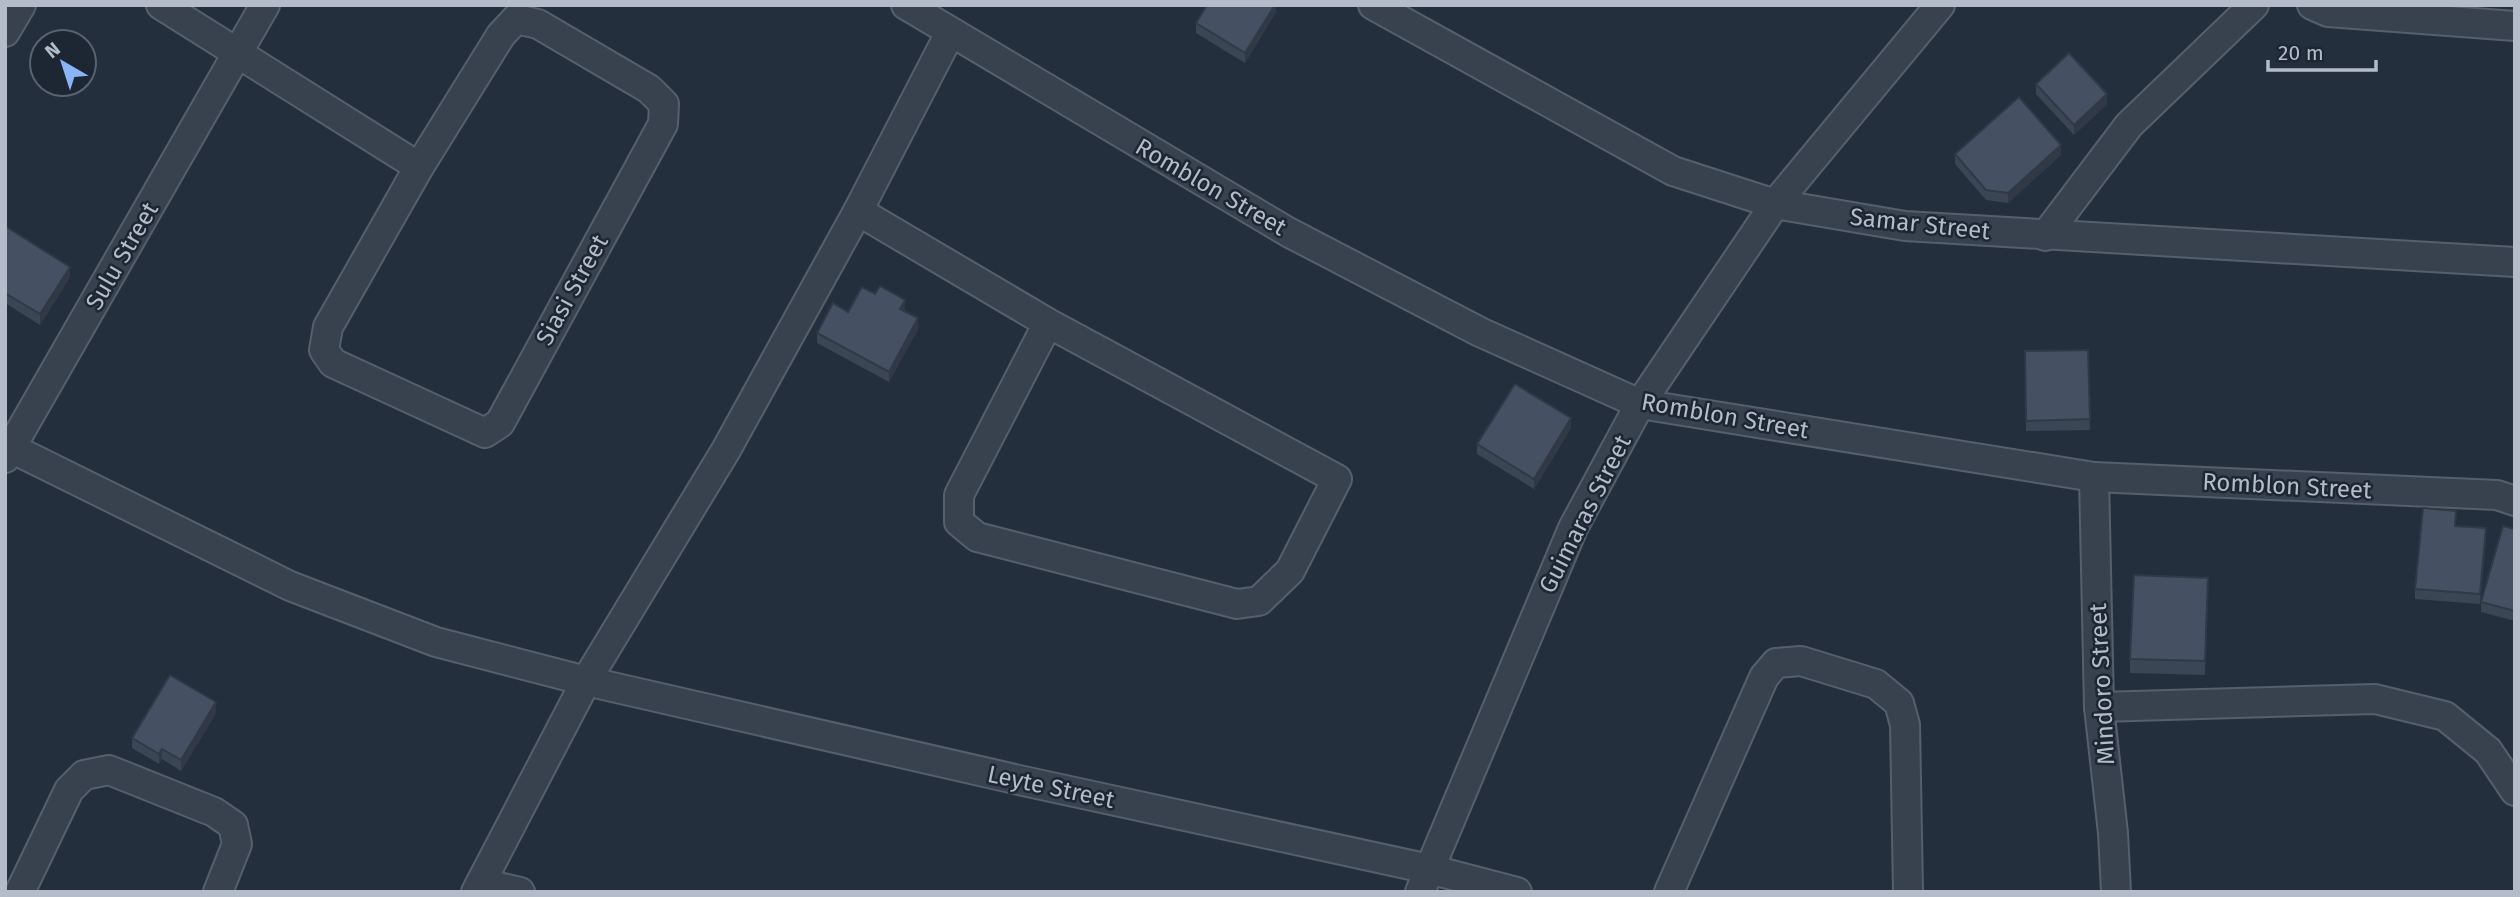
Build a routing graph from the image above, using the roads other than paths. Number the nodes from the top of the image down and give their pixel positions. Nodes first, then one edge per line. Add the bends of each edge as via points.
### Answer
1 (21, 5) edge
2 (161, 5) edge
3 (265, 5) edge
4 (906, 5) edge
5 (1373, 5) edge
6 (1940, 5) edge
7 (2254, 5) edge
8 (2312, 5) edge
9 (2515, 26) edge
10 (5, 32) edge
11 (950, 33) junction
12 (239, 55) junction
13 (419, 167) junction
14 (1774, 204) junction
15 (858, 211) junction
16 (2045, 236) junction
17 (2515, 262) edge
18 (1048, 323) junction
19 (1640, 404) junction
20 (7, 450) edge
21 (2094, 477) junction
22 (2515, 500) edge
23 (586, 681) junction
24 (2099, 707) junction
25 (2515, 791) edge
26 (1424, 880) edge
27 (16, 885) edge
28 (479, 887) edge
29 (218, 892) edge
30 (520, 892) edge
31 (1517, 892) edge
32 (1669, 892) edge
33 (1908, 892) edge
34 (2116, 892) edge

1 - 10 street
2 - 12 street
3 - 12 street, Sulu Street
4 - 11 street, Romblon Street
5 - 14 street, Samar Street via 1673,171
6 - 14 street, Guimaras Street
7 - 16 street via 2129,125
8 - 9 street via 2329,12
11 - 15 street
11 - 19 street, Romblon Street via 1288,232 1480,332
12 - 13 street
12 - 20 street, Sulu Street
13 - 13 street, Siasi Street via 328,327 324,349 333,363 485,433 500,423 657,136 664,104 649,89 538,24 516,19 500,35
14 - 16 street, Samar Street via 1905,226
14 - 19 street, Guimaras Street
15 - 18 street
15 - 23 street via 726,450
16 - 17 street, Samar Street
18 - 18 street via 1337,479 1290,572 1259,601 1237,604 977,537 959,522 959,495
19 - 21 street, Romblon Street
19 - 26 street, Guimaras Street via 1573,528
20 - 23 street, Leyte Street via 290,586 436,642
21 - 22 street, Romblon Street via 2497,495
21 - 24 street, Mindoro Street
23 - 26 street, Leyte Street via 1006,777
23 - 28 street
24 - 25 street via 2375,699 2445,716 2488,751
24 - 34 street, Mindoro Street
26 - 31 street, Leyte Street
27 - 29 street via 69,790 84,775 109,770 214,812 233,825 237,844
28 - 30 street
32 - 33 street via 1764,677 1776,663 1801,661 1876,684 1899,703 1905,725

